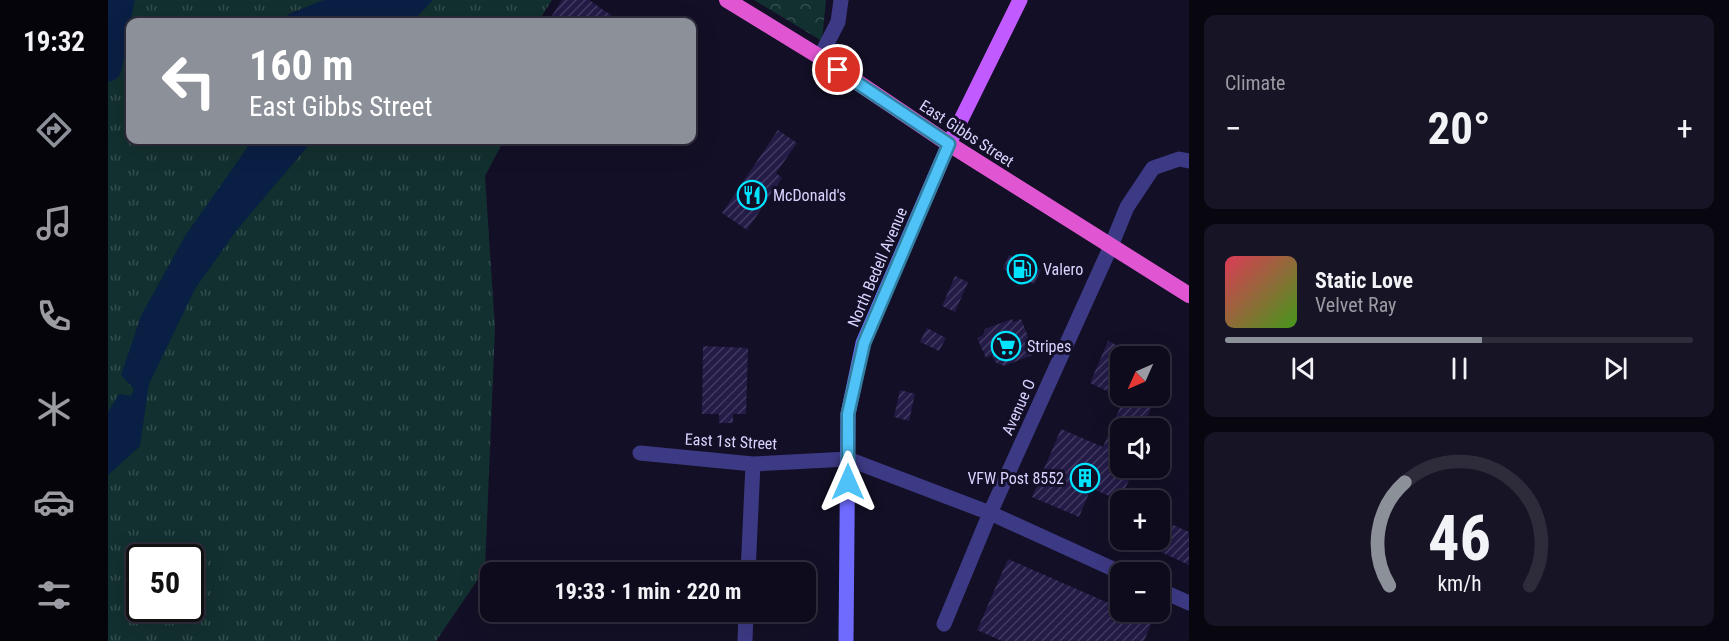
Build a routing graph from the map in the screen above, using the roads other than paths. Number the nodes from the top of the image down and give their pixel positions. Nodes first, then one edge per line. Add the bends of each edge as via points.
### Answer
1 (727, 0) edge
2 (841, 0) edge
3 (1020, 0) edge
4 (820, 57) junction
5 (949, 144) junction
6 (1184, 160) edge
7 (1111, 246) junction
8 (1189, 296) edge
9 (640, 453) dead end
10 (848, 459) junction
11 (753, 464) junction
12 (990, 513) junction
13 (749, 562) edge
14 (1110, 568) edge
15 (1170, 594) edge
16 (1189, 603) edge
17 (746, 622) edge
18 (944, 624) dead end
19 (745, 641) edge
20 (846, 641) edge

1 - 4 highway, East Gibbs Street
2 - 4 street via 838,22
3 - 5 main road, North Bedell Avenue
4 - 5 highway, East Gibbs Street
5 - 7 highway, East Gibbs Street
5 - 10 main road, North Bedell Avenue via 864,343 848,414
6 - 7 street, Avenue O via 1153,168 1127,207
7 - 8 highway, East Gibbs Street
7 - 12 street, Avenue O
9 - 11 street, East 1st Street
10 - 11 street, East 1st Street
10 - 12 street, East 1st Street
10 - 20 main road, North Bedell Avenue
11 - 13 street
12 - 14 street, East 1st Street
12 - 18 street, Avenue O
15 - 16 street
17 - 19 street

